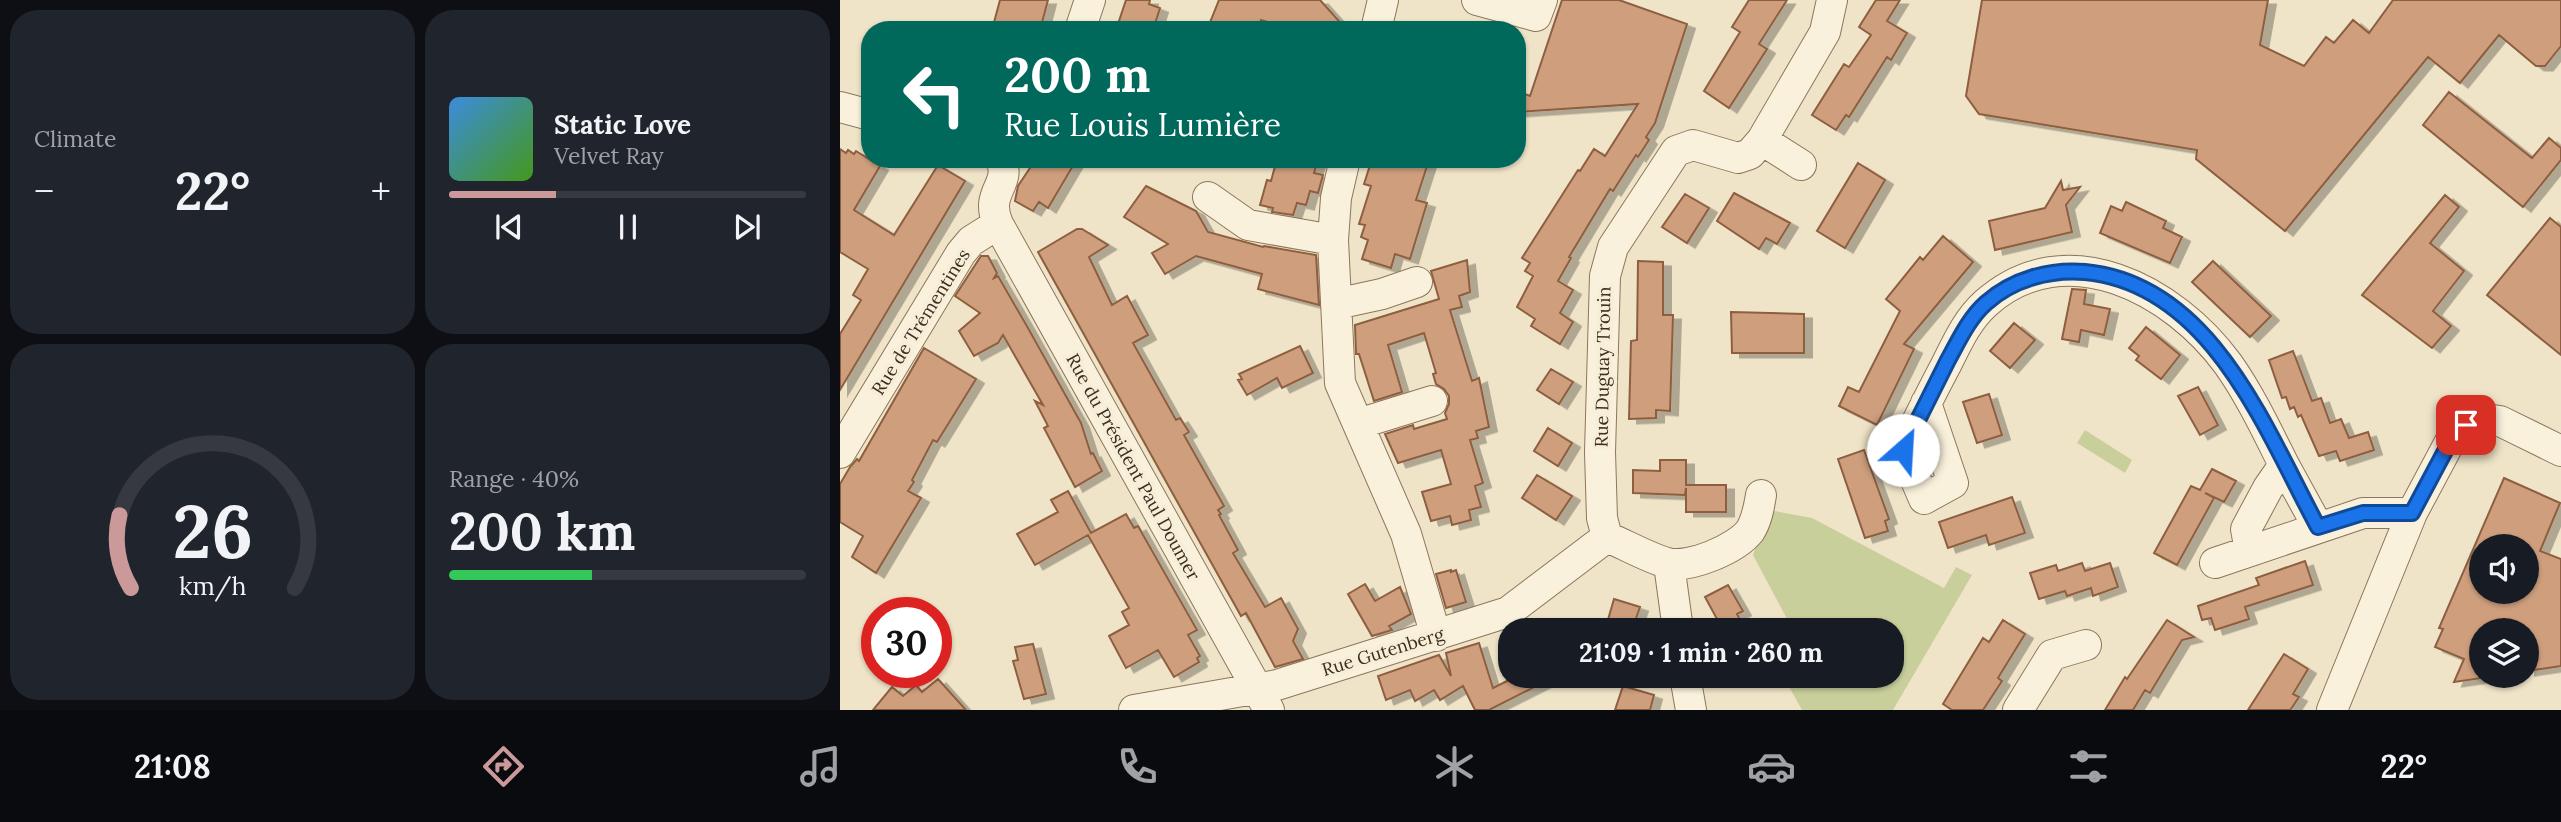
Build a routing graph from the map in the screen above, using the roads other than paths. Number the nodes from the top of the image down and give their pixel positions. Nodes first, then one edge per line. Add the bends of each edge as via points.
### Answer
1 (1090, 0) edge
2 (1383, 0) edge
3 (1477, 0) edge
4 (1542, 0) edge
5 (1832, 0) edge
6 (1083, 21) edge
7 (1378, 21) edge
8 (840, 107) edge
9 (861, 113) edge
10 (1762, 140) junction
11 (1801, 165) dead end
12 (1003, 168) edge
13 (1343, 168) edge
14 (1208, 197) dead end
15 (998, 224) junction
16 (1333, 240) junction
17 (1417, 282) dead end
18 (1336, 304) junction
19 (1432, 401) dead end
20 (1926, 403) dead end
21 (1358, 424) junction
22 (2561, 451) edge
23 (840, 453) edge
24 (2284, 465) junction
25 (1761, 495) dead end
26 (2412, 513) junction
27 (2318, 527) junction
28 (1607, 537) junction
29 (2250, 551) junction
30 (1669, 564) junction
31 (2215, 564) dead end
32 (1676, 618) edge
33 (1436, 636) junction
34 (2086, 645) dead end
35 (1687, 688) edge
36 (1263, 699) edge
37 (1134, 710) edge
38 (1691, 710) edge
39 (2018, 710) edge
40 (2332, 710) edge

1 - 6 street
2 - 7 street
3 - 4 street via 1536,16
5 - 10 street, Rue Duguay Trouin via 1825,32
8 - 9 street
10 - 11 street
10 - 28 street, Rue Duguay Trouin via 1738,158 1693,145 1676,150 1613,247 1605,276 1600,452
12 - 15 street via 1004,177 993,201
13 - 16 street
14 - 16 street via 1248,225
15 - 23 street, Rue de Trémentines via 961,253
15 - 36 street, Rue du Président Paul Doumer
16 - 18 street
17 - 18 street
18 - 21 street via 1340,383
19 - 21 street
20 - 24 street via 1965,328 1986,303 2036,275 2066,270 2095,273 2153,293 2200,332 2244,388
21 - 33 street via 1406,534
22 - 26 street via 2500,421 2486,419 2466,425 2452,438
24 - 27 street
24 - 29 street via 2246,529
25 - 30 street via 1749,532 1727,550 1698,561
26 - 27 street via 2363,513
26 - 40 street
27 - 29 street
28 - 30 street
28 - 33 street, Rue Gutenberg via 1507,612
29 - 31 street
30 - 32 street
33 - 36 street, Rue Gutenberg via 1277,685
34 - 39 street via 2052,655
35 - 38 street
36 - 37 street, Rue Gutenberg

